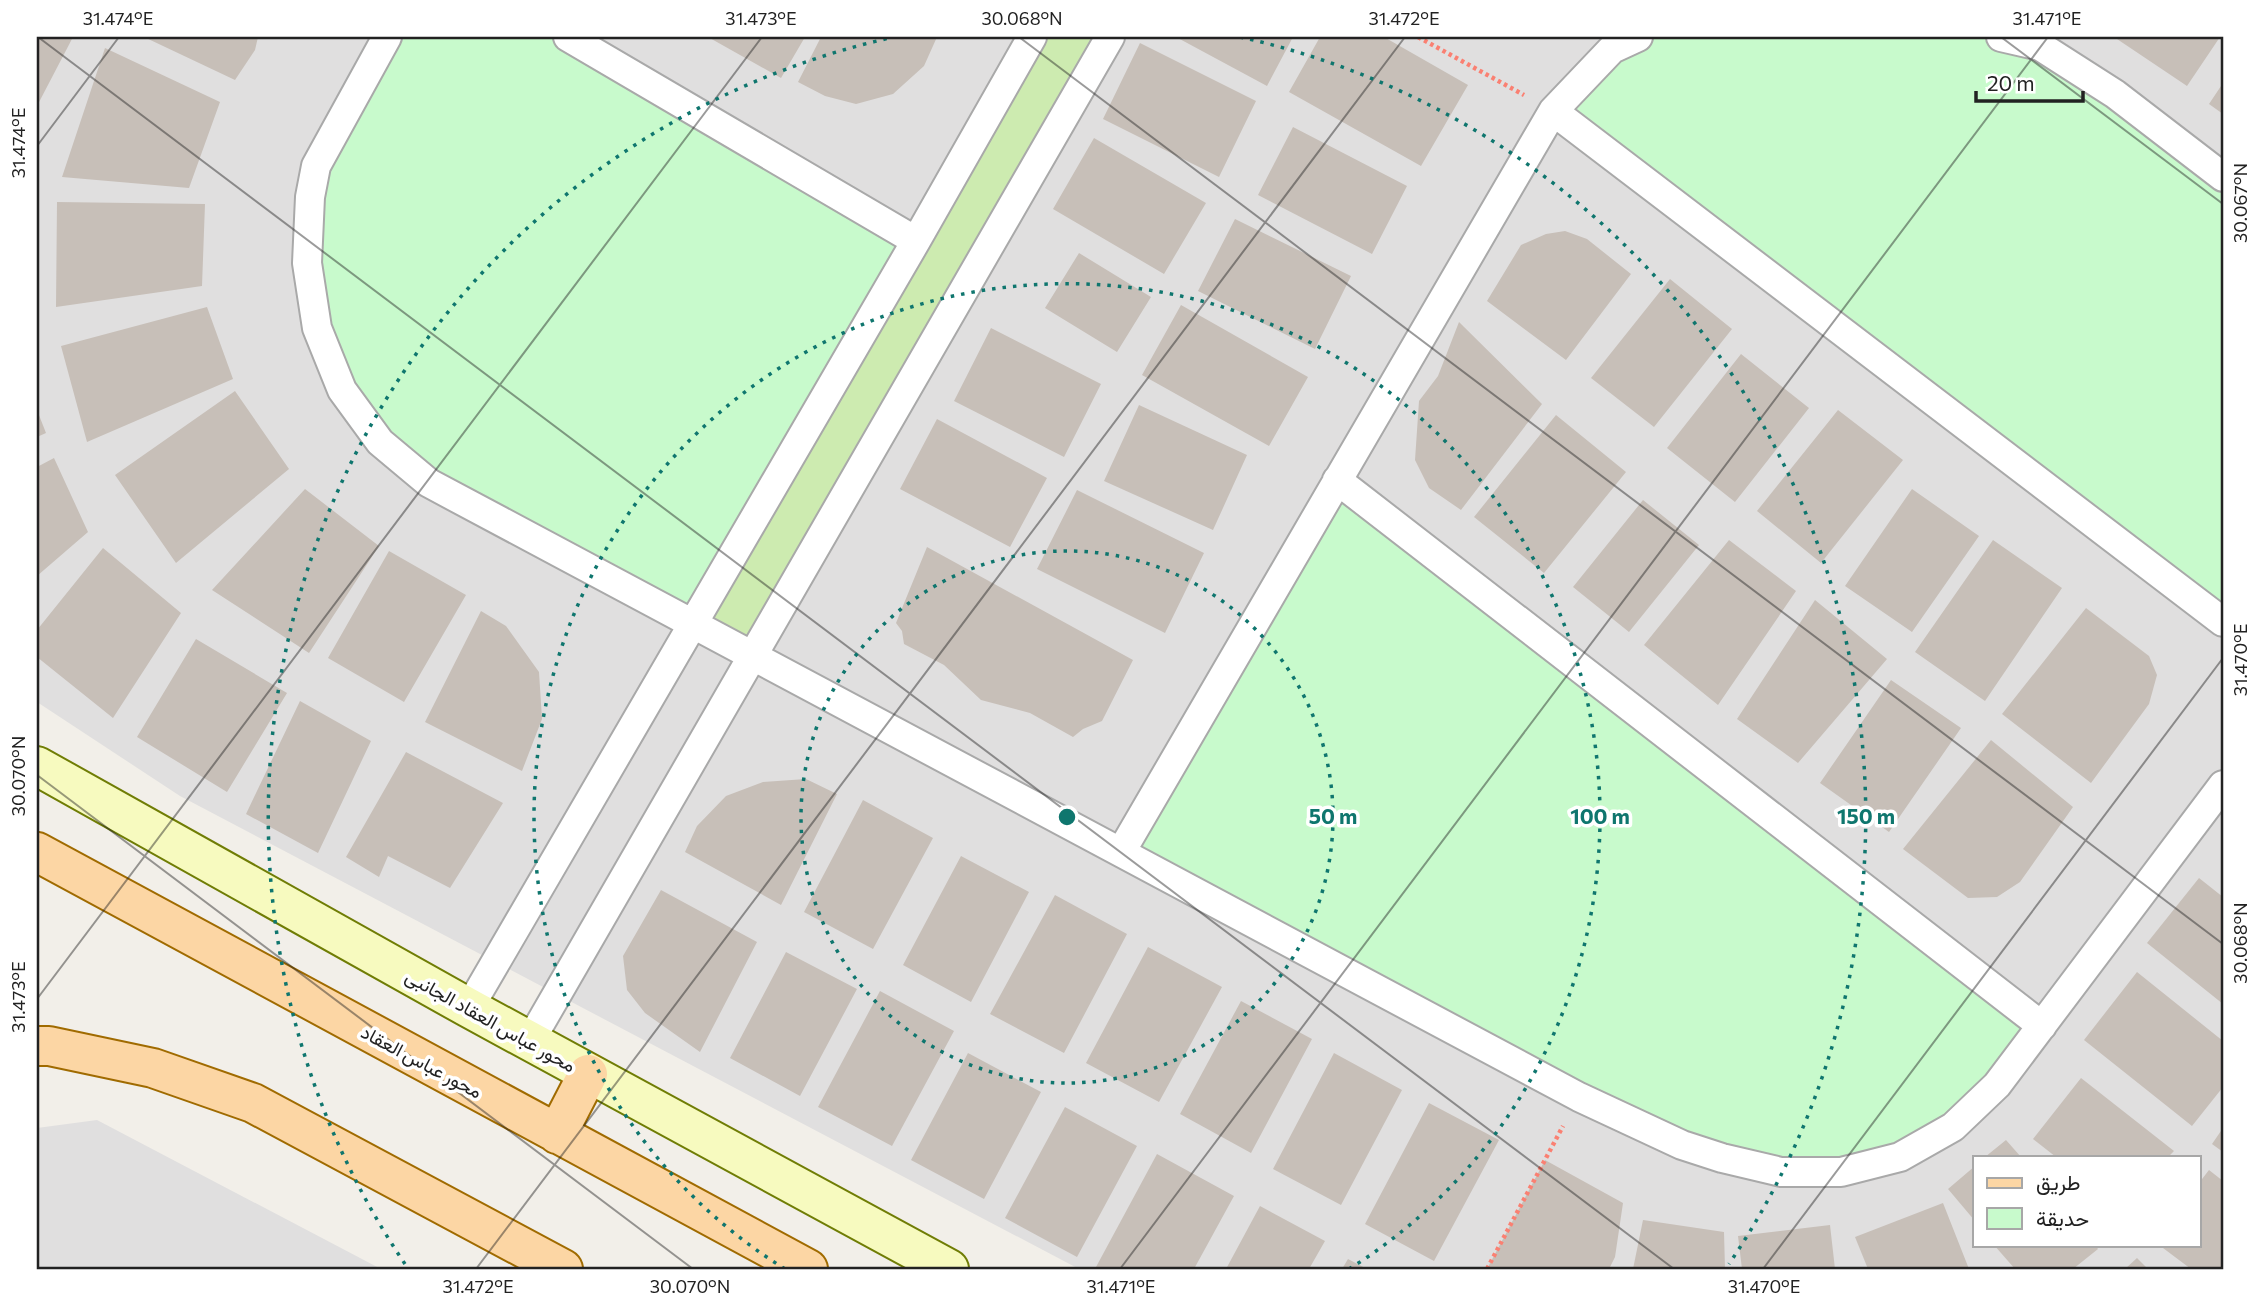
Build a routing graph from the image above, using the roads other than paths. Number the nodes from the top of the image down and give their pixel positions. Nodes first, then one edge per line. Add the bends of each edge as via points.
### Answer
1 (387, 37) edge
2 (568, 37) edge
3 (1032, 37) edge
4 (1110, 37) edge
5 (1638, 37) edge
6 (2001, 37) edge
7 (1553, 111) junction
8 (2223, 177) edge
9 (916, 241) junction
10 (1337, 480) junction
11 (2223, 622) edge
12 (692, 623) junction
13 (752, 656) junction
14 (37, 766) edge
15 (2223, 785) edge
16 (37, 852) edge
17 (1121, 852) junction
18 (469, 1008) junction
19 (2042, 1026) junction
20 (530, 1041) junction
21 (37, 1046) edge
22 (588, 1074) junction
23 (557, 1134) junction
24 (564, 1269) edge
25 (808, 1269) edge
26 (948, 1269) edge

1 - 12 street via 316,166 310,197 307,263 317,328 342,390 380,442 429,483
2 - 9 street
3 - 9 street
4 - 13 street
5 - 7 street via 1612,49
6 - 8 street via 2040,46 2115,94
7 - 10 street
7 - 11 street
9 - 12 street
10 - 17 street
10 - 19 street
12 - 13 street
12 - 18 street
13 - 17 street
13 - 20 street
14 - 18 street, محور عباس العقاد الجانبى
15 - 19 street
16 - 23 main road, محور عباس العقاد
17 - 19 street via 1579,1097 1682,1146 1781,1172 1842,1172 1900,1157 1953,1127 1997,1085
18 - 20 street, محور عباس العقاد الجانبى
20 - 22 street, محور عباس العقاد الجانبى
21 - 24 main road via 153,1068 253,1103
22 - 23 main road
22 - 26 street, محور عباس العقاد الجانبى
23 - 25 main road, محور عباس العقاد

